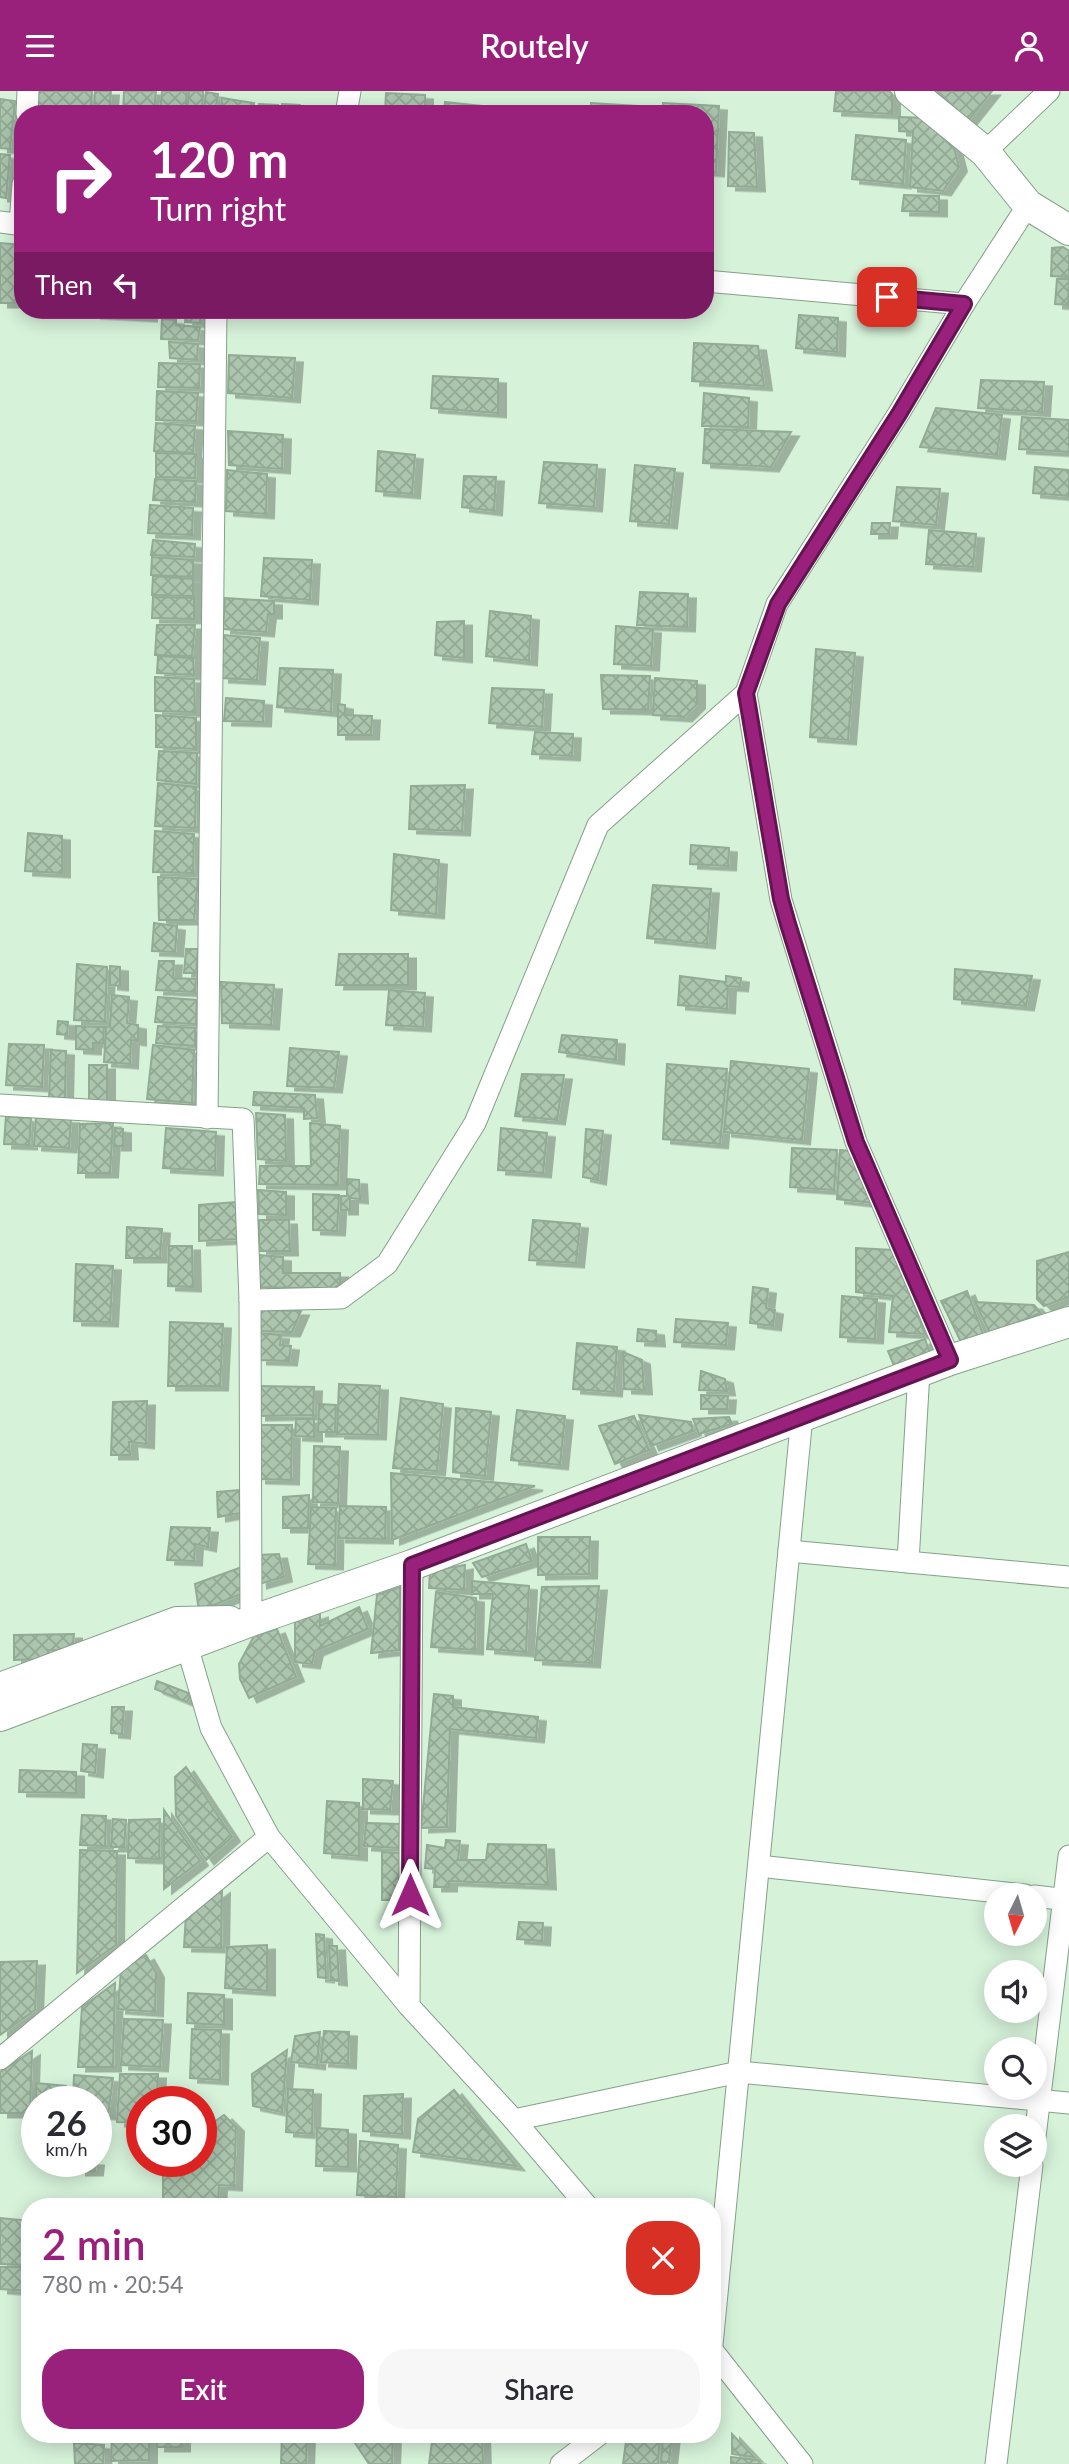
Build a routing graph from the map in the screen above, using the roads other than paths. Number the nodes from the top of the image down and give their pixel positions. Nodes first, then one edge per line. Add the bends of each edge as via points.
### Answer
1 (909, 91) edge
2 (1049, 91) edge
3 (985, 152) junction
4 (1028, 205) junction
5 (1068, 227) edge
6 (714, 283) edge
7 (964, 304) junction
8 (216, 319) edge
9 (746, 693) junction
10 (0, 1105) edge
11 (207, 1118) junction
12 (250, 1300) junction
13 (1069, 1322) edge
14 (950, 1360) junction
15 (919, 1371) junction
16 (802, 1416) junction
17 (789, 1551) junction
18 (908, 1562) junction
19 (412, 1565) junction
20 (1069, 1577) edge
21 (251, 1621) junction
22 (187, 1646) junction
23 (0, 1688) edge
24 (0, 1716) edge
25 (269, 1837) junction
26 (1069, 1856) edge
27 (759, 1866) junction
28 (984, 1891) edge
29 (1047, 1898) edge
30 (1066, 1900) edge
31 (409, 2005) junction
32 (1047, 2046) edge
33 (0, 2059) edge
34 (739, 2072) junction
35 (984, 2095) edge
36 (1040, 2100) joint
37 (1069, 2103) edge
38 (1038, 2114) edge
39 (514, 2120) junction
40 (1031, 2177) edge
41 (580, 2198) edge
42 (721, 2255) edge
43 (721, 2359) edge
44 (588, 2443) edge
45 (561, 2464) edge
46 (802, 2464) edge
47 (996, 2464) edge

1 - 3 street
2 - 3 street
3 - 4 street
4 - 5 street
4 - 7 street
6 - 7 street
7 - 9 street via 778,604
8 - 11 street
9 - 12 street via 598,825 475,1123 387,1264 341,1298
9 - 14 street via 785,912 856,1142
10 - 11 street
11 - 12 street via 243,1119
12 - 21 street
13 - 14 street
14 - 15 street
15 - 16 street
15 - 18 street
16 - 17 street
16 - 19 street
17 - 18 street
17 - 27 street
18 - 20 street
19 - 21 street
19 - 31 street
21 - 22 street
21 - 23 street via 177,1622
22 - 24 street
22 - 25 street via 211,1728
25 - 31 street
25 - 33 street
26 - 30 street
27 - 28 street
27 - 34 street
29 - 30 street
30 - 32 street
31 - 39 street
34 - 35 street
34 - 39 street
34 - 42 street
36 - 37 street
36 - 38 street
39 - 41 street
40 - 47 street
43 - 46 street
44 - 45 street

